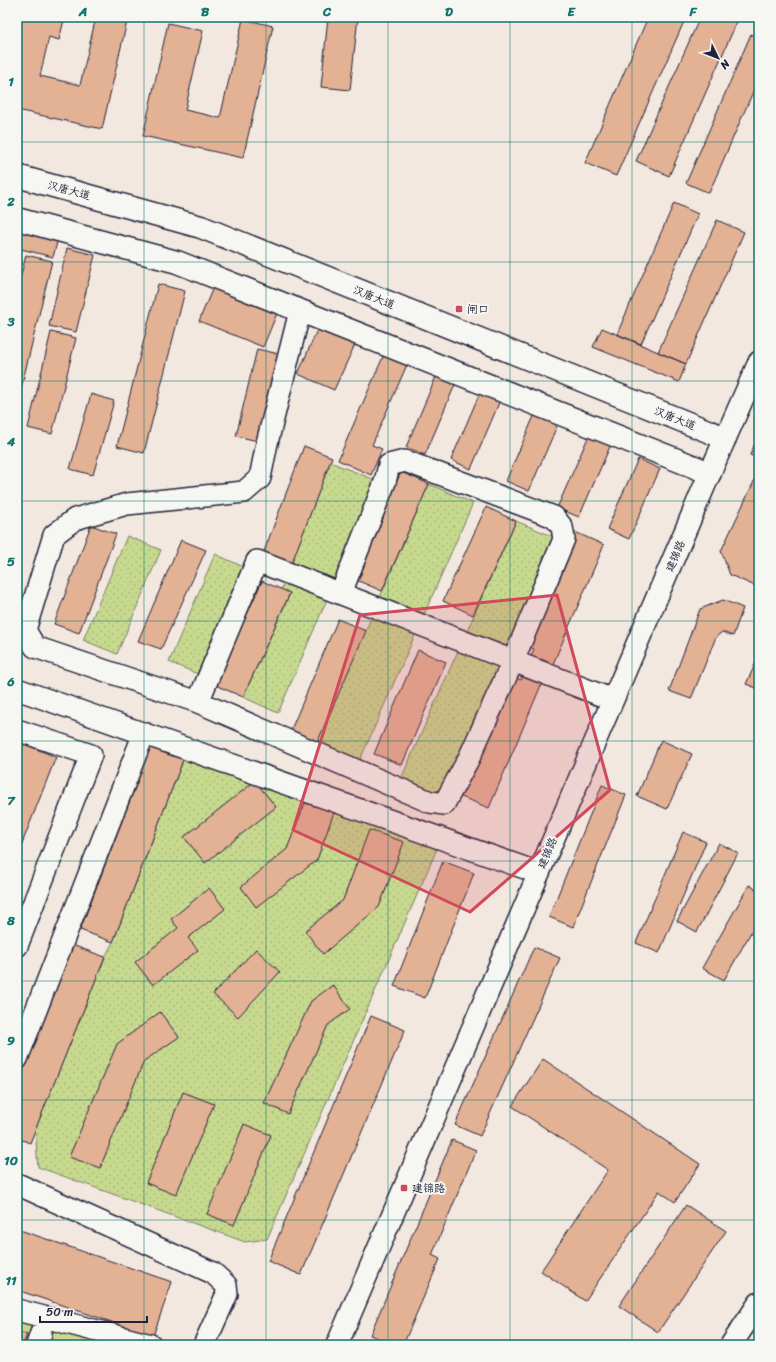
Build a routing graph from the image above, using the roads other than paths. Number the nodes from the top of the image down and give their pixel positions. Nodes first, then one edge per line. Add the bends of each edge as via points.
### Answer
1 (17, 176) edge
2 (17, 219) edge
3 (300, 311) junction
4 (759, 362) edge
5 (725, 438) junction
6 (710, 473) junction
7 (340, 593) junction
8 (513, 661) junction
9 (17, 689) edge
10 (613, 700) junction
11 (198, 702) junction
12 (17, 730) edge
13 (144, 733) junction
14 (539, 873) junction
15 (17, 946) edge
16 (17, 1059) edge
17 (17, 1184) edge
18 (759, 1303) edge
19 (17, 1310) edge
20 (151, 1345) edge
21 (204, 1345) edge
22 (337, 1345) edge
23 (731, 1345) edge

1 - 5 main road, 汉唐大道 via 200,227
2 - 3 main road via 177,262
3 - 6 main road
3 - 11 street via 260,478 244,492 127,504 75,519 54,535 25,630 35,647
4 - 5 street, 建锦路
5 - 6 street, 建锦路
6 - 10 street, 建锦路
7 - 8 street
7 - 8 street via 385,482 389,465 405,461 554,517 562,527 564,540
7 - 11 street via 257,560
8 - 10 street
8 - 11 street via 469,758 444,804 430,802
9 - 13 street
10 - 14 street, 建锦路
12 - 15 street via 91,755
13 - 14 street
13 - 16 street
14 - 22 street, 建锦路
17 - 21 street via 213,1273 226,1285 227,1294
18 - 23 street
19 - 20 street

